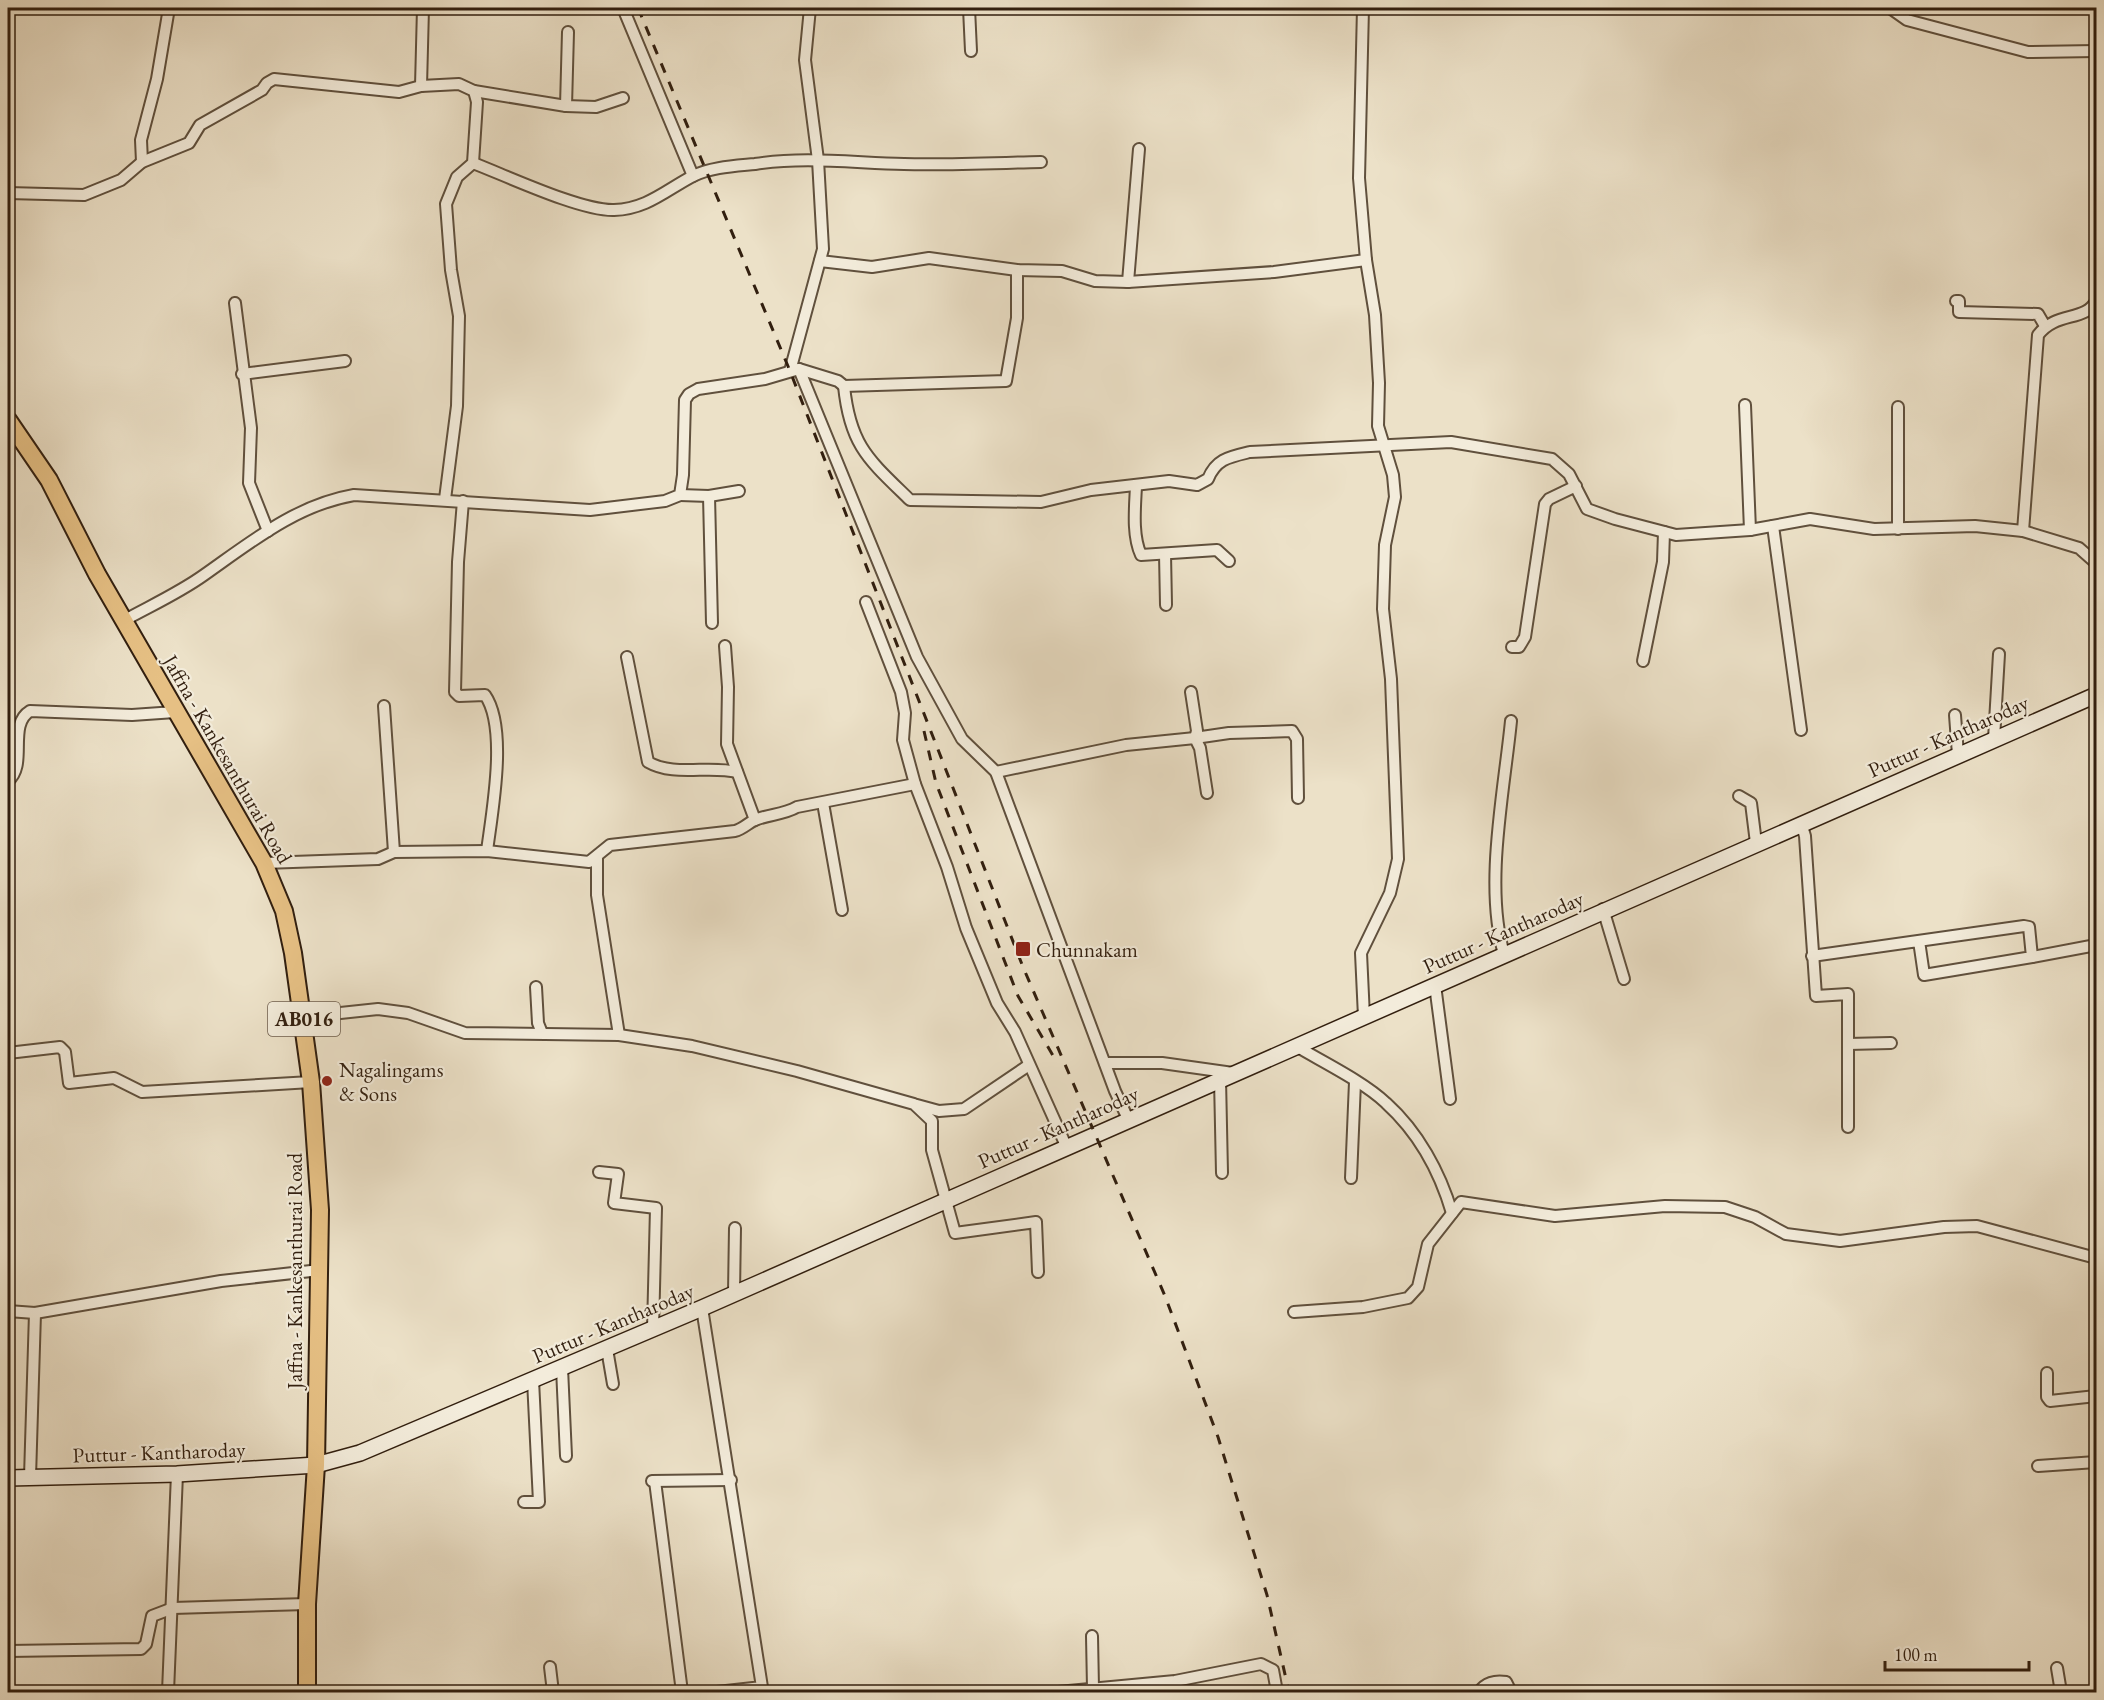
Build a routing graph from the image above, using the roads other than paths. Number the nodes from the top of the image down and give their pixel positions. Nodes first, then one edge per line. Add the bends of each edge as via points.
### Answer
1 (169, 8) edge
2 (423, 8) edge
3 (623, 8) edge
4 (810, 8) edge
5 (969, 8) edge
6 (1363, 8) edge
7 (1890, 8) edge
8 (568, 32) dead end
9 (971, 51) dead end
10 (2097, 51) edge
11 (421, 86) junction
12 (474, 91) junction
13 (623, 98) dead end
14 (566, 106) junction
15 (1139, 149) dead end
16 (818, 160) junction
17 (142, 162) junction
18 (1041, 162) dead end
19 (473, 163) junction
20 (693, 176) junction
21 (8, 193) edge
22 (1366, 260) junction
23 (820, 261) junction
24 (1017, 270) junction
25 (1128, 282) junction
26 (1956, 301) dead end
27 (2097, 301) edge
28 (235, 303) dead end
29 (2045, 326) junction
30 (345, 361) dead end
31 (795, 370) junction
32 (242, 374) junction
33 (844, 386) junction
34 (1746, 405) dead end
35 (1898, 407) dead end
36 (8, 420) edge
37 (1382, 446) junction
38 (1136, 486) junction
39 (1576, 486) junction
40 (739, 491) dead end
41 (680, 495) junction
42 (709, 496) junction
43 (445, 499) junction
44 (463, 501) junction
45 (1773, 526) junction
46 (1898, 529) junction
47 (1750, 530) junction
48 (268, 531) junction
49 (2023, 531) junction
50 (1664, 532) junction
51 (1164, 554) junction
52 (1229, 561) dead end
53 (2097, 564) edge
54 (866, 602) dead end
55 (1166, 605) dead end
56 (123, 621) junction
57 (712, 623) dead end
58 (725, 646) dead end
59 (1512, 646) dead end
60 (1999, 654) dead end
61 (627, 657) dead end
62 (1643, 661) dead end
63 (1191, 692) dead end
64 (2097, 695) edge
65 (384, 706) dead end
66 (175, 712) junction
67 (1955, 715) dead end
68 (1511, 721) dead end
69 (1801, 730) dead end
70 (1194, 738) junction
71 (1994, 739) junction
72 (1958, 755) junction
73 (737, 772) junction
74 (996, 772) junction
75 (8, 781) edge
76 (915, 784) junction
77 (1207, 793) dead end
78 (1739, 796) dead end
79 (1298, 798) dead end
80 (823, 803) junction
81 (754, 820) junction
82 (1801, 823) junction
83 (1756, 843) junction
84 (394, 852) junction
85 (487, 852) junction
86 (597, 857) junction
87 (264, 863) junction
88 (1603, 909) junction
89 (842, 910) dead end
90 (1919, 941) junction
91 (2097, 945) edge
92 (1504, 954) junction
93 (1812, 956) junction
94 (2032, 957) junction
95 (1624, 979) dead end
96 (1435, 985) junction
97 (536, 987) dead end
98 (303, 1017) junction
99 (1364, 1017) junction
100 (542, 1033) junction
101 (619, 1035) junction
102 (1891, 1043) dead end
103 (1848, 1044) junction
104 (1296, 1046) junction
105 (8, 1053) edge
106 (1105, 1063) junction
107 (1029, 1065) junction
108 (1228, 1076) junction
109 (311, 1082) junction
110 (1355, 1082) junction
111 (1450, 1099) dead end
112 (914, 1104) junction
113 (1128, 1119) junction
114 (1848, 1127) dead end
115 (1067, 1148) junction
116 (599, 1172) dead end
117 (1222, 1173) dead end
118 (1352, 1178) dead end
119 (947, 1199) junction
120 (1452, 1212) junction
121 (735, 1228) dead end
122 (2097, 1258) edge
123 (320, 1270) junction
124 (1038, 1272) dead end
125 (734, 1293) junction
126 (702, 1308) junction
127 (8, 1311) edge
128 (35, 1312) junction
129 (1294, 1312) dead end
130 (653, 1329) junction
131 (607, 1348) junction
132 (562, 1368) junction
133 (2047, 1373) dead end
134 (533, 1380) junction
135 (613, 1384) dead end
136 (2097, 1396) edge
137 (566, 1456) dead end
138 (2097, 1462) edge
139 (316, 1465) junction
140 (2038, 1466) dead end
141 (177, 1474) junction
142 (30, 1477) junction
143 (8, 1478) edge
144 (730, 1480) junction
145 (524, 1502) dead end
146 (307, 1604) junction
147 (173, 1608) junction
148 (1092, 1636) dead end
149 (8, 1651) edge
150 (550, 1667) dead end
151 (2057, 1668) dead end
152 (1093, 1688) junction
153 (168, 1692) edge
154 (307, 1692) edge
155 (554, 1692) edge
156 (681, 1692) edge
157 (717, 1692) edge
158 (1058, 1692) edge
159 (1277, 1692) edge
160 (1479, 1692) edge
161 (1511, 1692) edge
162 (2061, 1692) edge

1 - 17 street via 141,140
2 - 11 street
3 - 20 street
4 - 16 street via 805,60
5 - 9 street
6 - 22 street via 1359,178
7 - 10 street via 1907,20 2028,52
8 - 14 street
11 - 12 street via 459,84
11 - 17 street via 399,92 274,79 262,90 200,125 189,142
12 - 14 street
12 - 19 street via 477,102
13 - 14 street via 596,107
15 - 25 street
16 - 18 street via 905,164
16 - 20 street via 759,163
16 - 23 street via 824,249
17 - 21 street via 121,180 84,195
19 - 20 street via 585,205 613,210 635,207 668,193
19 - 43 street via 458,177 446,204 459,316 457,406
22 - 25 street via 1274,272
22 - 37 street via 1375,315
23 - 24 street via 872,267 929,258
23 - 31 street
24 - 25 street
24 - 33 street via 1017,318 1006,381
26 - 29 street via 1959,300 1959,312 2038,314
27 - 29 street via 2082,314 2059,318
28 - 32 street
29 - 49 street via 2038,335
30 - 32 street
31 - 33 street
31 - 41 street via 689,394 685,400
31 - 74 street via 917,657 962,739
32 - 48 street via 250,428 249,483
33 - 38 street via 858,445 910,500 1041,502 1091,490
34 - 47 street
35 - 46 street
36 - 56 main road, Jaffna - Kankesanthurai Road / AB016 via 49,480
37 - 38 street via 1250,452 1222,459 1212,468 1208,479 1197,484 1169,481
37 - 39 street via 1451,442 1552,459
37 - 99 street via 1393,475 1395,497 1385,545 1383,609 1391,679 1398,859 1390,893 1361,953
38 - 51 street via 1141,555
39 - 50 street via 1587,508
39 - 59 street via 1545,504 1525,637 1519,647
40 - 42 street
41 - 42 street
41 - 44 street via 664,501 590,510
42 - 57 street
43 - 44 street
43 - 48 street via 354,495 326,500
44 - 85 street via 455,692 459,696 485,695 491,703 496,727 496,778
45 - 46 street via 1810,519
45 - 47 street
45 - 69 street
46 - 49 street via 1974,526
47 - 50 street via 1677,535
48 - 56 street via 204,575
49 - 53 street via 2079,548
50 - 62 street via 1663,562
51 - 52 street via 1217,550
51 - 55 street
54 - 76 street via 901,692 903,740
56 - 66 main road, Jaffna - Kankesanthurai Road / AB016
58 - 73 street via 727,744
60 - 71 street
61 - 73 street via 648,762 660,769
63 - 70 street via 1197,732
64 - 71 main road, Puttur - Kantharoday
65 - 84 street
66 - 75 street via 132,715 30,711 21,722 17,758
66 - 87 main road, Jaffna - Kankesanthurai Road / AB016
67 - 72 street
68 - 92 street via 1495,876 1497,932
70 - 74 street via 1126,745
70 - 77 street via 1200,748
70 - 79 street via 1292,731 1297,739
71 - 72 main road, Puttur - Kantharoday
72 - 82 main road, Puttur - Kantharoday
73 - 81 street
74 - 106 street
76 - 80 street
76 - 107 street via 966,927
78 - 83 street via 1751,803
80 - 81 street
80 - 89 street
81 - 86 street via 735,831 610,845 602,848
82 - 83 main road, Puttur - Kantharoday
82 - 93 street
83 - 88 main road, Puttur - Kantharoday
84 - 85 street
84 - 87 street via 378,859
85 - 86 street via 589,862
86 - 101 street via 597,895
87 - 98 main road, Jaffna - Kankesanthurai Road / AB016 via 284,911
88 - 92 main road, Puttur - Kantharoday
88 - 95 street
90 - 93 street
90 - 94 street via 2024,926 2028,927
90 - 94 street via 1924,975
91 - 94 street
92 - 96 main road, Puttur - Kantharoday
93 - 103 street via 1816,996 1848,994
96 - 99 main road, Puttur - Kantharoday
96 - 111 street
97 - 100 street
98 - 100 street via 378,1009 408,1013 465,1033
98 - 109 main road, Jaffna - Kankesanthurai Road / AB016
99 - 104 main road, Puttur - Kantharoday
100 - 101 street
101 - 112 street via 716,1052
102 - 103 street
103 - 114 street
104 - 108 main road, Puttur - Kantharoday
104 - 110 street
105 - 109 street via 60,1047 65,1052 69,1083 114,1078 142,1092
106 - 108 street via 1162,1063
106 - 113 street
107 - 112 street via 964,1109 939,1111
107 - 115 street
108 - 113 main road, Puttur - Kantharoday
108 - 117 street
109 - 123 main road, Jaffna - Kankesanthurai Road / AB016
110 - 118 street
110 - 120 street via 1385,1102 1422,1145
112 - 119 street via 932,1121 932,1150
113 - 115 main road, Puttur - Kantharoday
115 - 119 main road, Puttur - Kantharoday
116 - 130 street via 618,1174 614,1203 656,1208
119 - 124 street via 955,1233 1035,1222
119 - 125 main road, Puttur - Kantharoday
120 - 122 street via 1461,1202 1554,1216 1665,1206 1725,1208 1755,1217 1786,1234 1839,1241 1977,1226
120 - 129 street via 1428,1244 1418,1287 1408,1298 1363,1307
121 - 125 street
123 - 128 street via 221,1281
123 - 139 main road, Jaffna - Kankesanthurai Road / AB016
125 - 126 main road, Puttur - Kantharoday
126 - 130 main road, Puttur - Kantharoday
126 - 144 street
127 - 128 street
128 - 142 street
130 - 131 main road, Puttur - Kantharoday
131 - 132 main road, Puttur - Kantharoday
131 - 135 street
132 - 134 main road, Puttur - Kantharoday
132 - 137 street
133 - 136 street via 2050,1401
134 - 139 main road, Puttur - Kantharoday via 360,1453
134 - 145 street via 539,1502
138 - 140 street
139 - 141 main road, Puttur - Kantharoday
139 - 146 main road, Jaffna - Kankesanthurai Road / AB016
141 - 142 main road, Puttur - Kantharoday
141 - 147 street
142 - 143 main road, Puttur - Kantharoday
144 - 156 street via 654,1481
144 - 157 street via 762,1687
146 - 147 street
146 - 154 main road, Jaffna - Kankesanthurai Road / AB016
147 - 149 street via 152,1616 146,1644 141,1649
147 - 153 street
148 - 152 street
150 - 155 street
151 - 162 street
152 - 158 street
152 - 159 street via 1174,1681 1261,1664 1274,1670
160 - 161 street via 1498,1680 1506,1682

